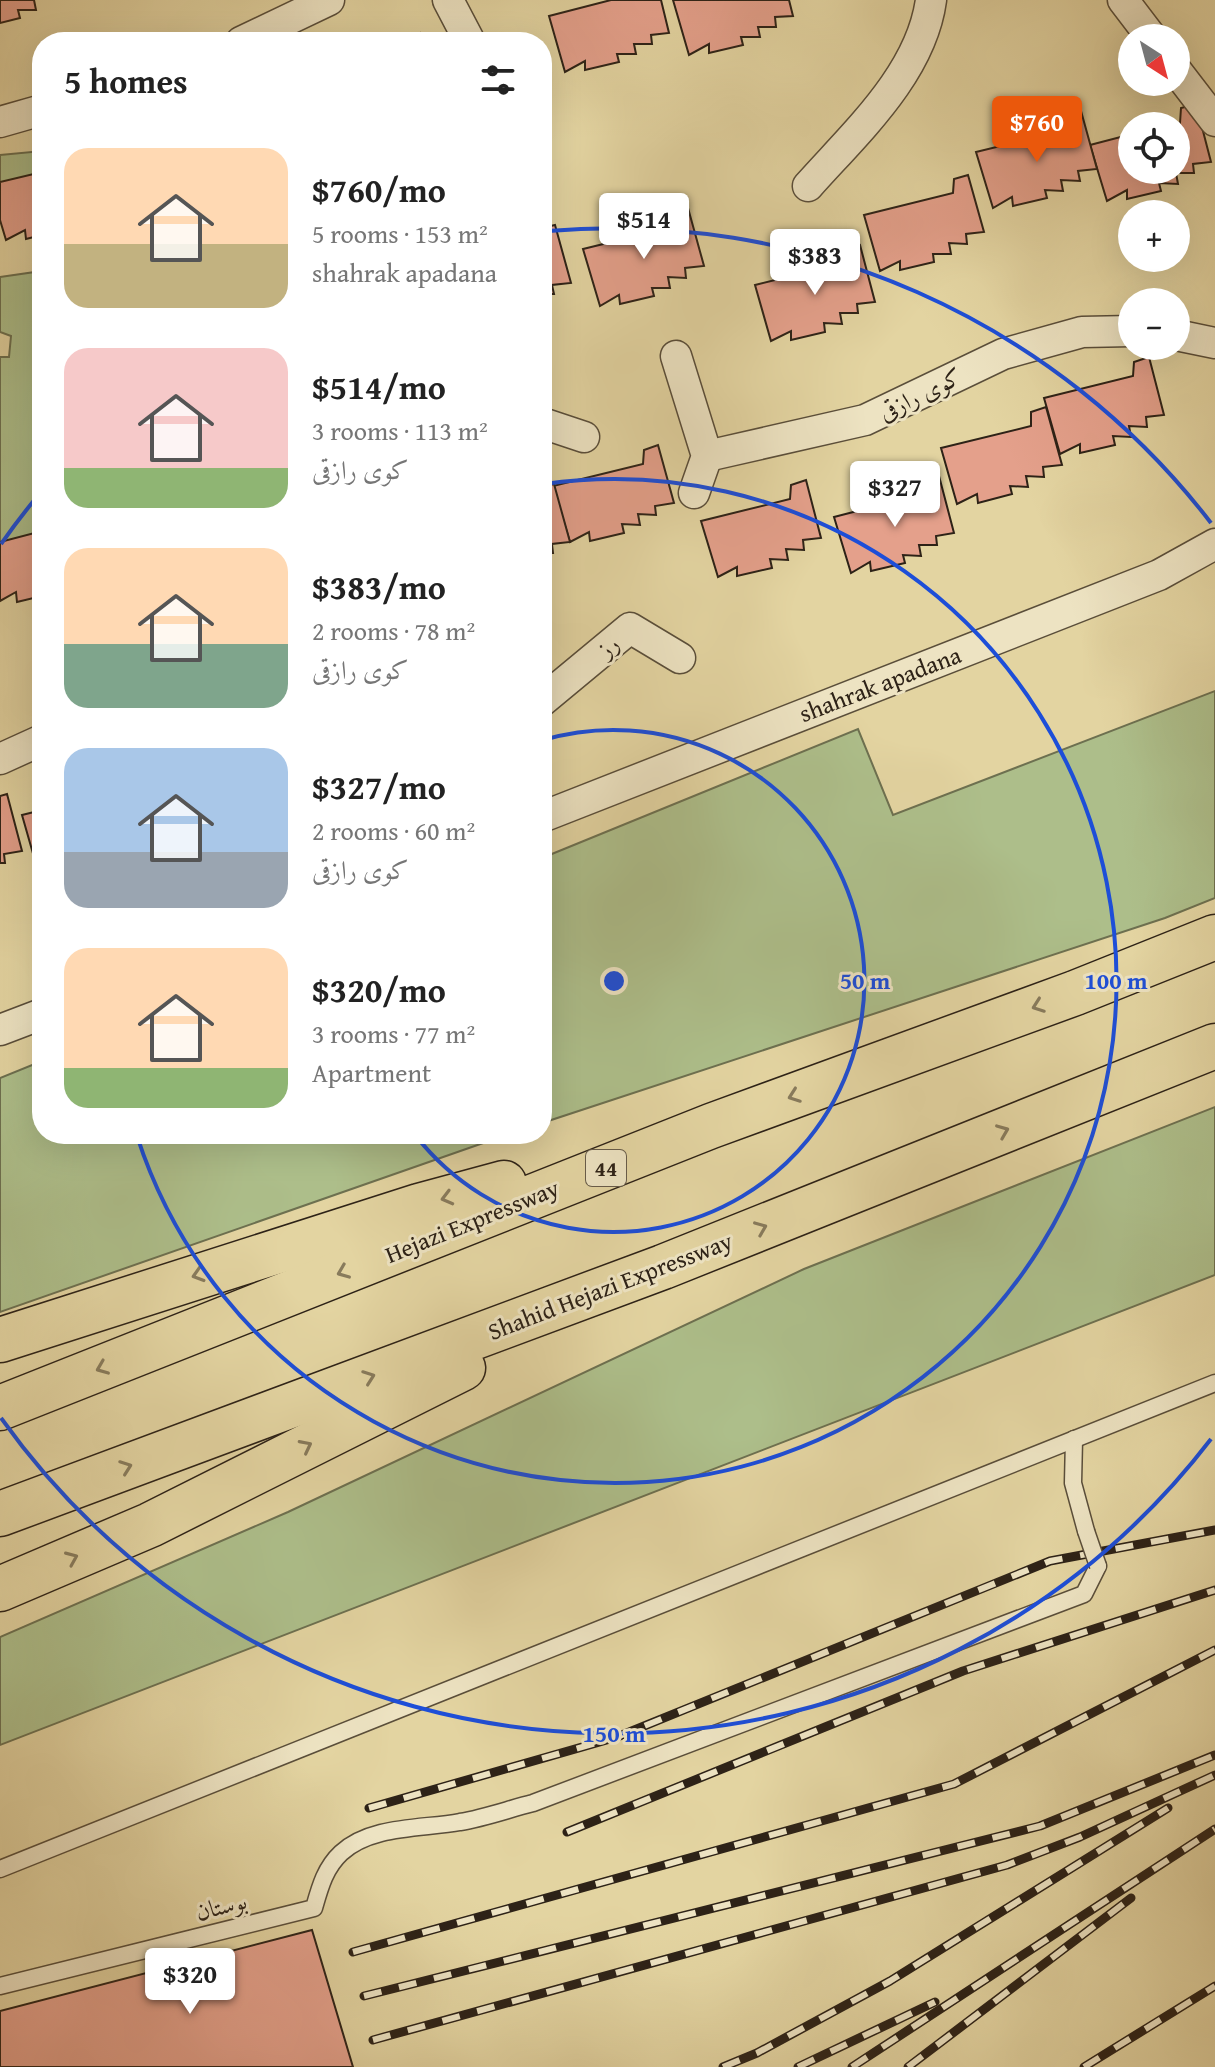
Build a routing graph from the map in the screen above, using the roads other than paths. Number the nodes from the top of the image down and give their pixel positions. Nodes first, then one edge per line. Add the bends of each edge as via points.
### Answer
1 (329, 0) edge
2 (448, 0) edge
3 (931, 0) edge
4 (1123, 0) edge
5 (1141, 24) edge
6 (262, 32) edge
7 (465, 32) edge
8 (1190, 88) edge
9 (32, 113) edge
10 (1215, 121) edge
11 (0, 122) edge
12 (808, 186) dead end
13 (1118, 331) edge
14 (1190, 338) edge
15 (1215, 343) edge
16 (676, 356) dead end
17 (552, 426) edge
18 (584, 437) dead end
19 (707, 456) junction
20 (694, 493) dead end
21 (1215, 544) edge
22 (680, 658) dead end
23 (552, 693) edge
24 (32, 745) edge
25 (0, 759) edge
26 (552, 813) edge
27 (1215, 937) edge
28 (32, 1018) edge
29 (0, 1030) edge
30 (1215, 1046) edge
31 (711, 1126) junction
32 (663, 1267) junction
33 (0, 1340) edge
34 (1215, 1383) edge
35 (0, 1408) edge
36 (1074, 1439) junction
37 (0, 1514) edge
38 (0, 1589) edge
39 (0, 1869) edge
40 (0, 1986) edge

1 - 6 street
2 - 7 street
3 - 12 street via 911,62
4 - 5 street
8 - 10 street
9 - 11 street
13 - 19 street, کوی رازقی via 1082,332 1003,354 865,420
14 - 15 street
16 - 19 street
17 - 18 street
19 - 20 street
21 - 26 street, shahrak apadana via 1159,575
22 - 23 street, رز via 630,628
24 - 25 street
27 -> 31 highway, Hejazi Expressway / 44
28 - 29 street
32 -> 30 highway, Shahid Hejazi Expressway
31 -> 33 highway via 419,1206
31 -> 35 highway, Hejazi Expressway / 44
37 -> 32 highway, Shahid Hejazi Expressway
38 -> 32 highway via 150,1525
34 - 36 lane
36 - 39 lane
36 - 40 lane, بوستان, bridge via 1073,1483 1098,1566 1084,1594 533,1803 358,1842 324,1874 314,1908

